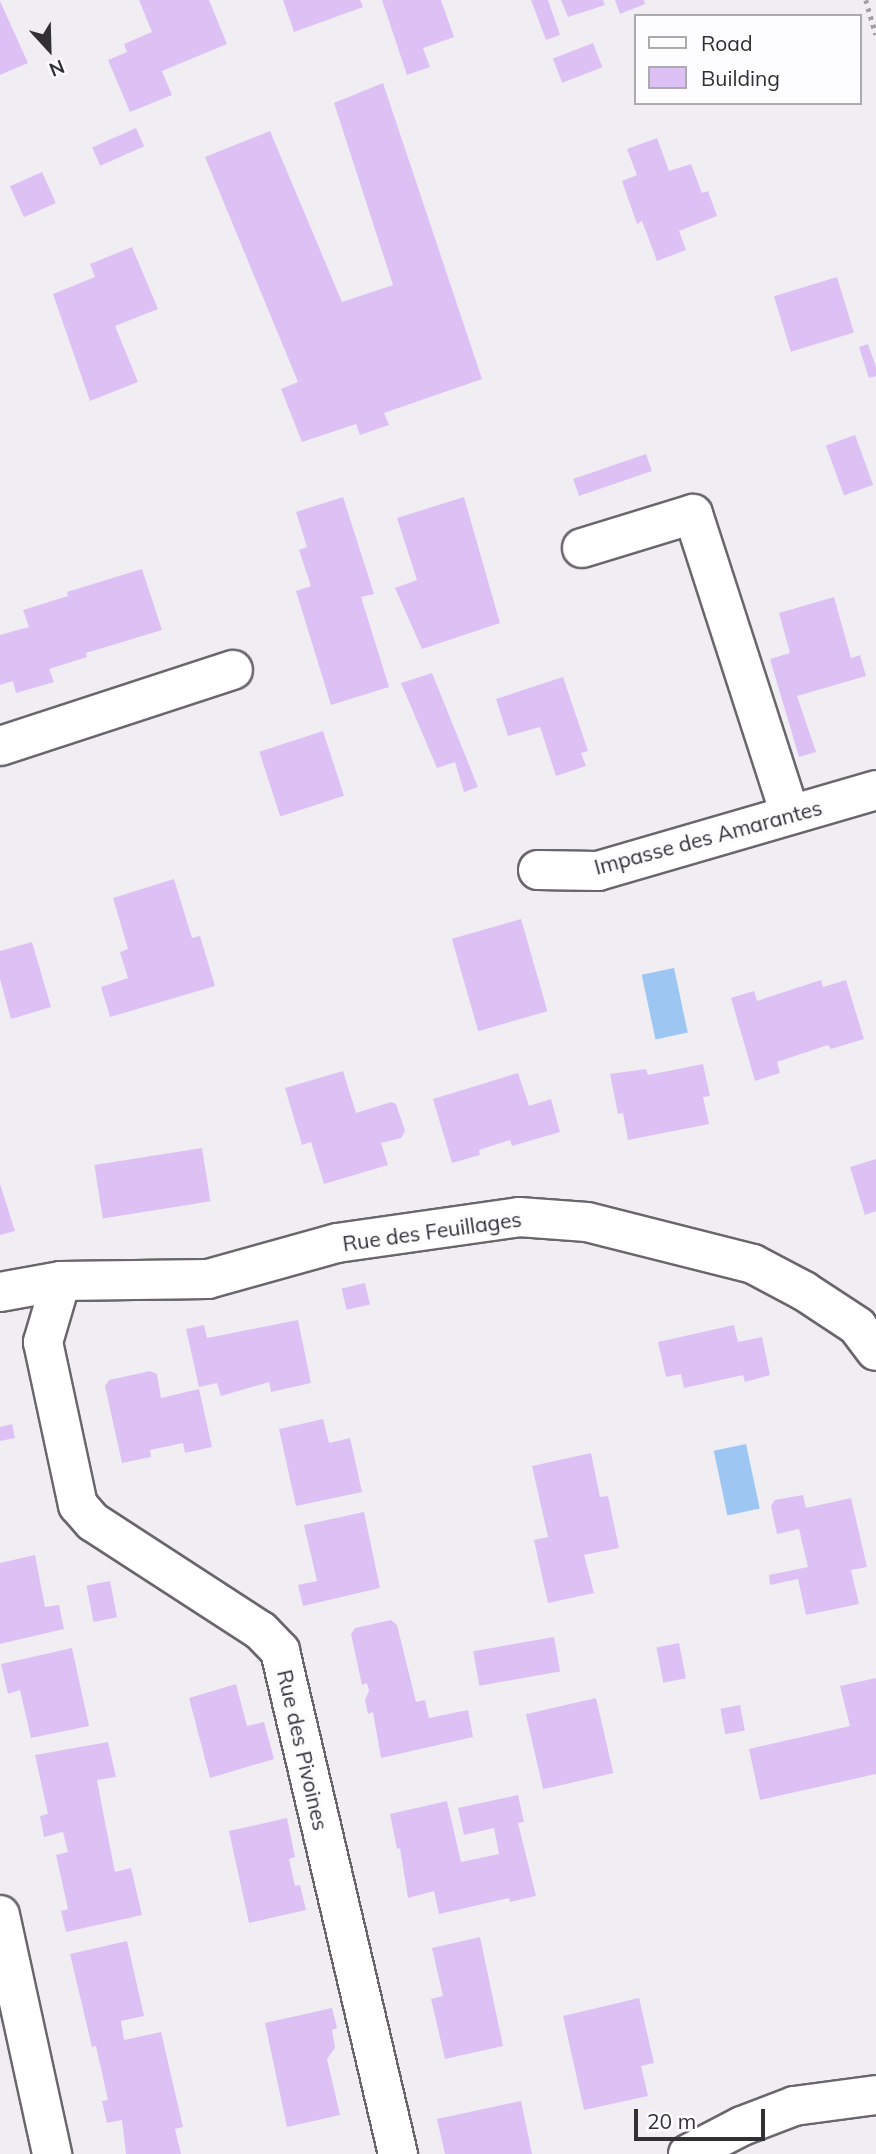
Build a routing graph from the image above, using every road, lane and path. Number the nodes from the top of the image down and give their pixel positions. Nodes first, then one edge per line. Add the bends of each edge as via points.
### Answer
1 (866, 0) edge
2 (876, 35) edge
3 (582, 548) dead end
4 (233, 670) dead end
5 (0, 746) edge
6 (876, 790) edge
7 (790, 815) junction
8 (538, 870) dead end
9 (61, 1282) junction
10 (0, 1292) edge
11 (876, 1351) edge
12 (0, 1915) edge
13 (876, 2095) edge
14 (52, 2154) edge
15 (398, 2154) edge
16 (688, 2154) edge

1 - 2 path
3 - 7 street via 693,514
4 - 5 street
6 - 7 street, Impasse des Amarantes
7 - 8 street, Impasse des Amarantes via 597,871
9 - 10 street, Rue des Feuillages
9 - 11 street, Rue des Feuillages via 208,1279 337,1243 519,1217 587,1222 753,1264 857,1326
9 - 15 street, Rue des Pivoines via 43,1342 78,1505 93,1522 261,1632 280,1651
12 - 14 street
13 - 16 street via 794,2106

